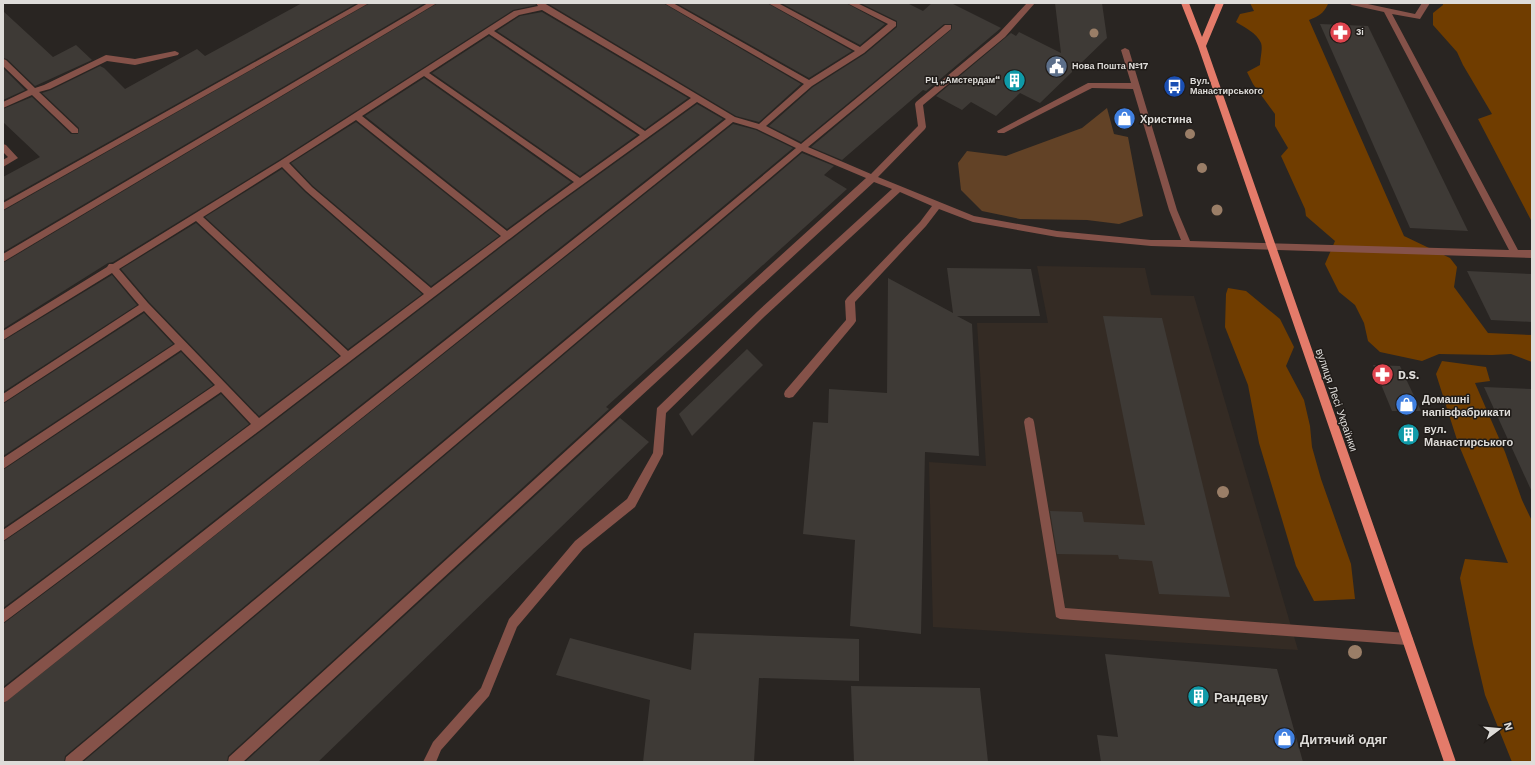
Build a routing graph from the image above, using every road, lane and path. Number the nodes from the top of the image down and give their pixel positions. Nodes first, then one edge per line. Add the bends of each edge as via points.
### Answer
1 (365, 3) edge
2 (433, 3) edge
3 (668, 3) edge
4 (772, 3) edge
5 (851, 3) edge
6 (1031, 3) edge
7 (1185, 3) edge
8 (1220, 3) edge
9 (1352, 3) edge
10 (1426, 3) edge
11 (541, 5) edge
12 (1387, 11) junction
13 (948, 27) dead end
14 (489, 31) junction
15 (1202, 46) junction
16 (1126, 50) dead end
17 (861, 51) junction
18 (175, 53) dead end
19 (3, 62) edge
20 (423, 72) junction
21 (809, 84) junction
22 (1136, 86) junction
23 (33, 90) junction
24 (696, 98) junction
25 (3, 105) edge
26 (356, 116) junction
27 (732, 119) junction
28 (760, 127) junction
29 (75, 131) dead end
30 (1001, 131) dead end
31 (646, 135) junction
32 (3, 147) edge
33 (802, 148) junction
34 (283, 163) junction
35 (3, 164) edge
36 (872, 178) junction
37 (580, 182) junction
38 (898, 189) junction
39 (937, 205) junction
40 (3, 206) edge
41 (197, 216) junction
42 (508, 236) junction
43 (1187, 244) junction
44 (1271, 248) junction
45 (1516, 254) junction
46 (1532, 254) edge
47 (3, 258) edge
48 (112, 267) junction
49 (431, 294) junction
50 (145, 306) junction
51 (3, 336) edge
52 (182, 344) junction
53 (348, 357) junction
54 (222, 386) junction
55 (789, 394) dead end
56 (3, 399) edge
57 (1029, 422) dead end
58 (259, 425) junction
59 (3, 464) edge
60 (3, 536) edge
61 (3, 617) edge
62 (1407, 639) junction
63 (3, 698) edge
64 (71, 762) edge
65 (234, 762) edge
66 (429, 762) edge
67 (1450, 762) edge

1 - 40 lane
2 - 47 lane
3 - 21 lane
4 - 17 lane
5 - 17 lane via 893,24
6 - 36 lane via 1002,35 919,104 922,127
7 - 15 main road, вулиця Лесі Українки
8 - 15 main road
9 - 12 lane
10 - 12 lane via 1417,17
11 - 14 lane via 517,13
11 - 24 lane
12 - 45 lane
13 - 33 lane
14 - 20 lane
14 - 31 lane
15 - 44 main road, вулиця Лесі Українки
16 - 22 lane
17 - 21 lane
18 - 23 lane via 135,62 106,58 47,87
19 - 23 lane
20 - 26 lane
20 - 37 lane
21 - 28 lane
22 - 30 lane via 1091,85
22 - 43 lane via 1172,210
23 - 25 lane
23 - 29 lane
24 - 27 lane
24 - 31 lane
26 - 34 lane
26 - 42 lane
27 - 28 lane
27 - 63 lane
28 - 33 lane
31 - 37 lane
32 - 35 lane via 14,158
33 - 36 lane
33 - 64 lane
34 - 41 lane
34 - 49 lane via 309,189
36 - 38 lane
36 - 65 lane
37 - 42 lane
38 - 39 lane
38 - 66 lane via 761,314 661,411 658,454 631,502 579,545 513,623 485,692 437,746
39 - 43 lane via 972,219 1057,234
39 - 55 lane via 923,224 850,301 851,321
41 - 48 lane
41 - 53 lane
42 - 49 lane
43 - 44 lane
44 - 45 lane
44 - 62 main road, вулиця Лесі Українки
45 - 46 lane
48 - 50 lane
48 - 51 lane
49 - 53 lane
50 - 52 lane
50 - 56 lane
52 - 54 lane
52 - 59 lane
53 - 58 lane
54 - 58 lane
54 - 60 lane
57 - 62 lane via 1060,613
58 - 61 lane
62 - 67 main road, вулиця Лесі Українки

